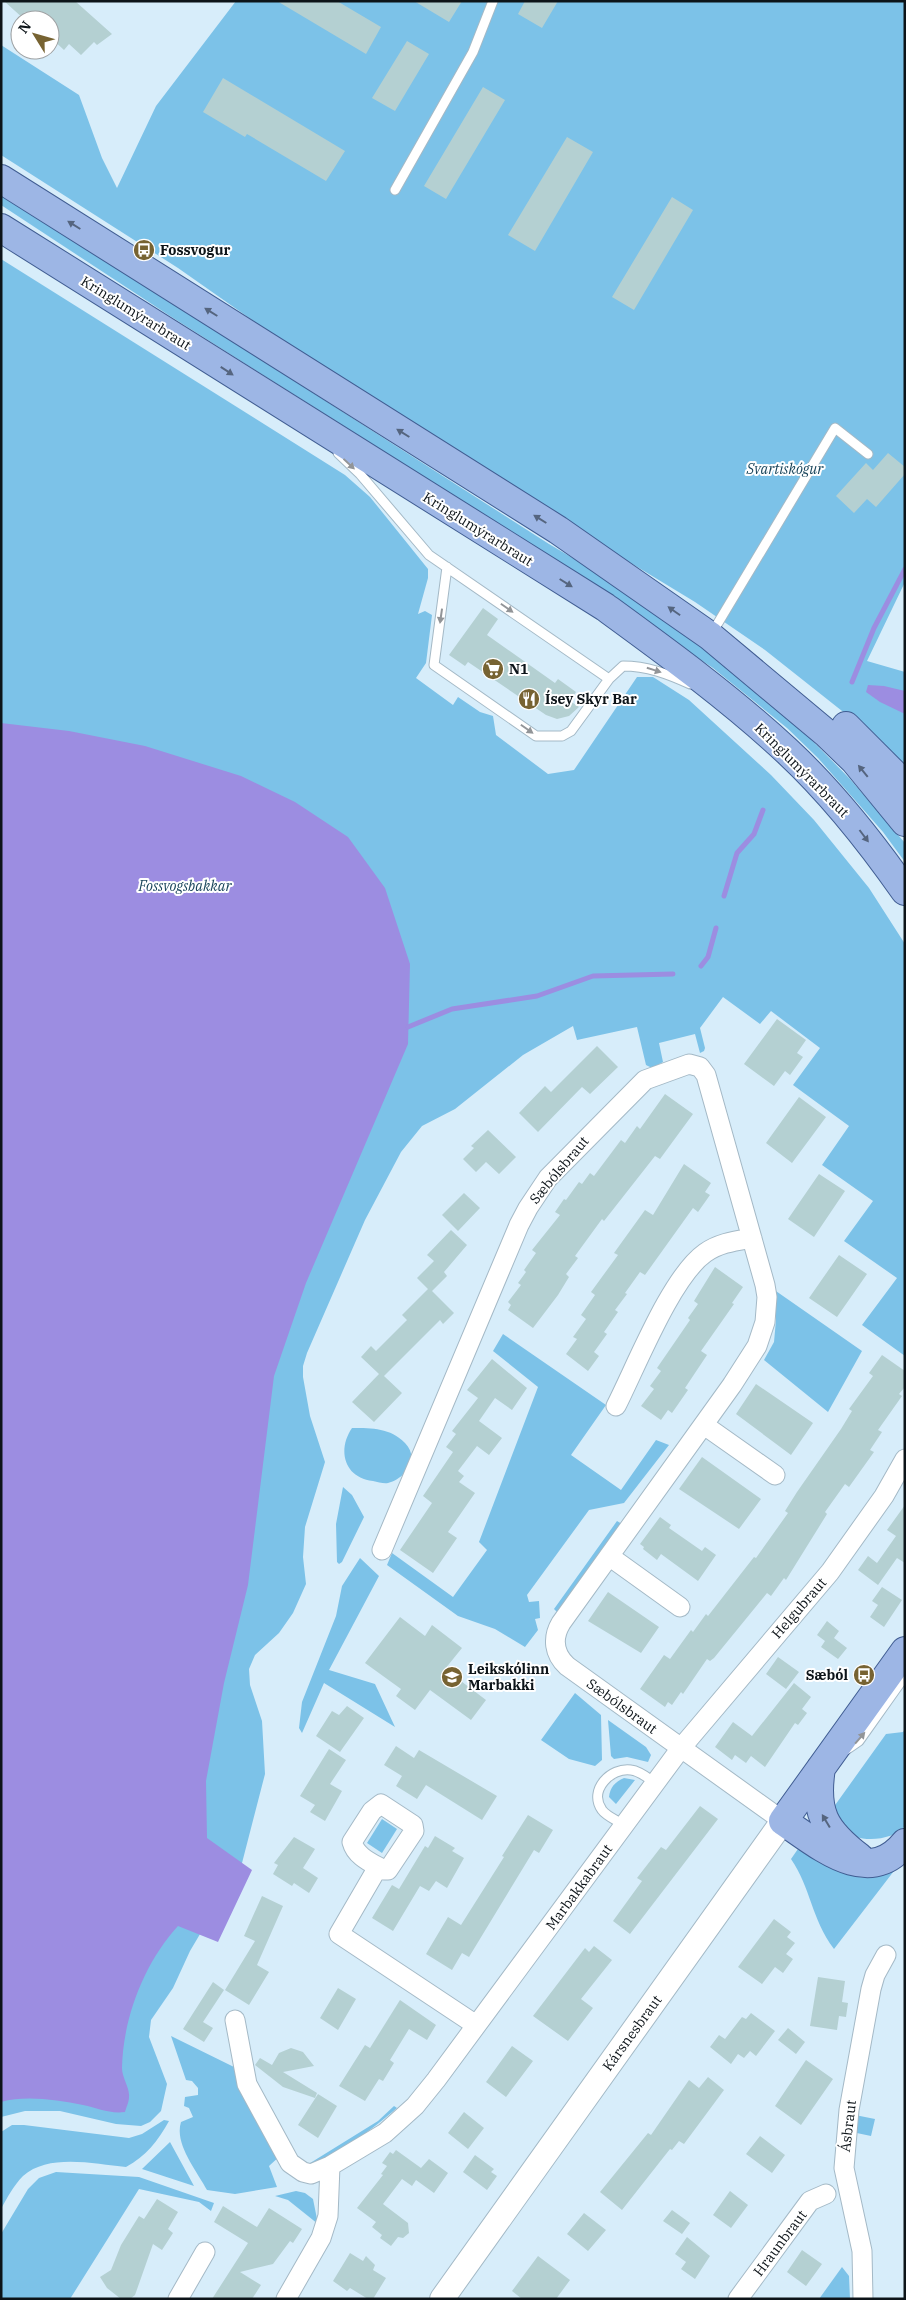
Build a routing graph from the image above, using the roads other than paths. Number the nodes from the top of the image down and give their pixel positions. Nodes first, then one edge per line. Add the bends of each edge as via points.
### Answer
1 (493, 1) edge
2 (1, 178) edge
3 (395, 190) dead end
4 (1, 228) edge
5 (301, 418) junction
6 (868, 454) dead end
7 (447, 567) junction
8 (719, 642) junction
9 (609, 679) junction
10 (731, 702) junction
11 (905, 785) edge
12 (905, 822) edge
13 (905, 891) edge
14 (752, 1238) junction
15 (616, 1406) dead end
16 (704, 1425) junction
17 (905, 1459) edge
18 (775, 1475) dead end
19 (382, 1550) dead end
20 (609, 1556) junction
21 (680, 1607) dead end
22 (905, 1651) edge
23 (905, 1676) edge
24 (681, 1748) junction
25 (822, 1768) junction
26 (655, 1783) junction
27 (783, 1821) junction
28 (624, 1825) junction
29 (905, 1843) edge
30 (874, 1864) junction
31 (378, 1867) dead end
32 (886, 1955) dead end
33 (235, 2020) dead end
34 (476, 2025) junction
35 (330, 2166) junction
36 (826, 2194) dead end
37 (205, 2252) dead end
38 (178, 2299) edge
39 (286, 2299) edge
40 (442, 2299) edge
41 (738, 2299) edge
42 (863, 2299) edge

1 - 3 lane via 473,52
8 -> 2 main road via 558,530
4 -> 5 main road, Kringlumýrarbraut
5 -> 7 lane via 360,474 429,555
5 -> 10 main road, Kringlumýrarbraut via 605,607
6 - 8 lane via 835,428
7 -> 9 lane
7 -> 9 lane via 434,665 536,736 562,736 571,732
8 - 11 main road via 768,664 804,689
12 -> 8 main road via 848,754
9 -> 10 lane via 623,666 640,666
10 -> 13 main road, Kringlumýrarbraut via 788,752 853,822
14 - 15 street via 721,1244 695,1262 674,1289
14 - 16 street, Sæbólsbraut via 765,1285 765,1322 757,1346
14 - 19 street, Sæbólsbraut via 704,1071 689,1064 645,1080 548,1178 528,1208
16 - 18 street
16 - 20 street, Sæbólsbraut
17 - 24 street, Helgubraut via 884,1496 830,1572
20 - 21 street
20 - 24 street, Sæbólsbraut via 558,1629 555,1642 558,1655 567,1666
22 - 25 main road, Kársnesbraut
25 -> 23 lane, Kársnesbraut via 859,1741
24 - 26 street, Marbakkabraut
24 - 27 street, Sæbólsbraut
25 - 27 main road, Kársnesbraut
30 -> 25 main road via 843,1844 821,1814 818,1792
26 - 28 street, Marbakkabraut
26 - 28 lane via 632,1770 619,1771 599,1786 598,1799 602,1810
27 - 30 main road via 841,1858
27 - 40 street, Kársnesbraut
28 - 34 street, Marbakkabraut
29 - 30 main road via 893,1856
31 - 34 street via 340,1934
32 - 42 street, Ásbraut via 871,1990 844,2146 845,2180 862,2251
33 - 35 street, Marbakkabraut via 247,2084 290,2163 311,2174
34 - 35 street, Marbakkabraut via 415,2106 385,2133
35 - 39 street via 328,2216 321,2238
36 - 41 street, Hraunbraut via 810,2201
37 - 38 street

